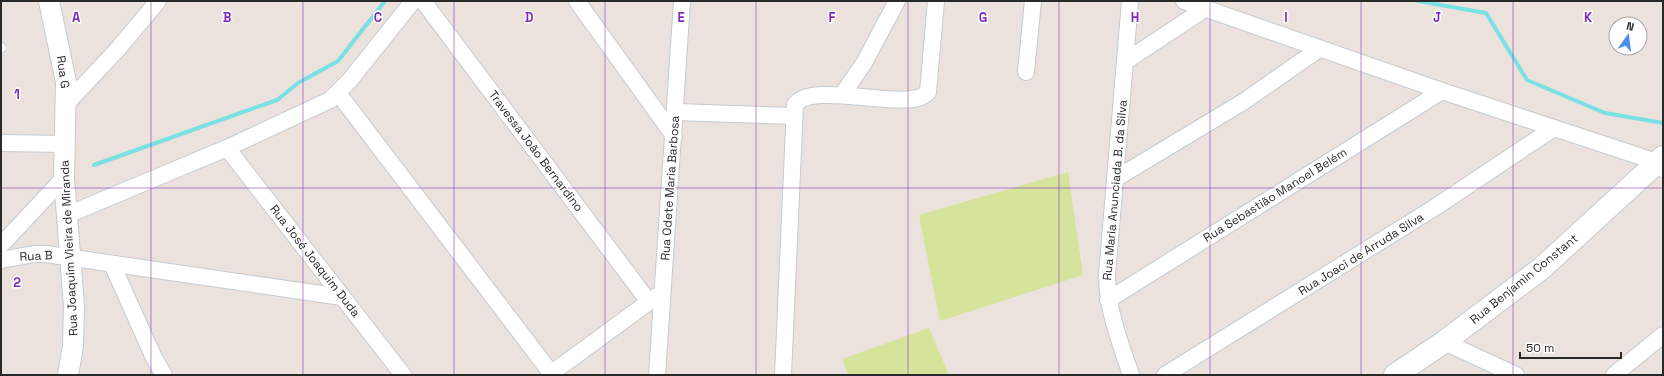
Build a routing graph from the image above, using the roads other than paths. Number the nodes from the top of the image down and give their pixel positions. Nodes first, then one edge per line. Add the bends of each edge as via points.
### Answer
1 (49, 1) edge
2 (158, 1) edge
3 (414, 1) edge
4 (423, 1) edge
5 (577, 1) edge
6 (682, 1) edge
7 (897, 1) edge
8 (936, 1) edge
9 (1033, 1) edge
10 (1130, 1) edge
11 (1184, 1) edge
12 (1206, 8) junction
13 (1319, 49) junction
14 (1126, 60) junction
15 (1026, 72) dead end
16 (1442, 91) junction
17 (338, 93) junction
18 (842, 95) junction
19 (66, 104) junction
20 (676, 112) junction
21 (793, 116) junction
22 (1554, 128) junction
23 (674, 136) junction
24 (1, 143) edge
25 (64, 144) junction
26 (227, 148) junction
27 (1661, 162) edge
28 (64, 178) junction
29 (1115, 179) junction
30 (67, 215) junction
31 (1, 245) edge
32 (70, 258) junction
33 (1, 260) edge
34 (112, 264) junction
35 (342, 297) junction
36 (656, 297) junction
37 (1108, 300) junction
38 (1663, 335) edge
39 (1444, 342) junction
40 (550, 374) edge
41 (68, 375) edge
42 (164, 375) edge
43 (403, 375) edge
44 (657, 375) edge
45 (783, 375) edge
46 (1131, 375) edge
47 (1165, 375) edge
48 (1395, 375) edge
49 (1516, 375) edge
50 (1614, 375) edge

1 - 19 street, Rua G via 64,69
2 - 19 street via 117,50
3 - 17 street
4 - 36 street, Travessa João Bernardino
5 - 23 street
6 - 20 street, Rua Odete Maria Barbosa
7 - 18 street via 864,63
8 - 18 street via 928,92 923,97 912,99
9 - 15 street
10 - 14 street, Rua Maria Anunciada B. da Silva
11 - 12 street
12 - 13 street
12 - 14 street
13 - 16 street
13 - 29 street via 1243,102
14 - 29 street, Rua Maria Anunciada B. da Silva
16 - 22 street
16 - 37 street, Rua Sebastião Manoel Belém
17 - 26 street via 322,104
17 - 40 street
18 - 21 street via 800,99 795,105
19 - 25 street, Rua G
20 - 21 street
20 - 23 street, Rua Odete Maria Barbosa
21 - 45 street
22 - 27 street
22 - 47 street, Rua Joaci de Arruda Silva via 1434,208
23 - 36 street, Rua Odete Maria Barbosa
24 - 25 street
25 - 28 street, Rua Joaquim Vieira de Miranda
26 - 30 street
26 - 35 street, Rua José Joaquim Duda
27 - 39 main road, Rua Benjamin Constant via 1542,268
28 - 30 street, Rua Joaquim Vieira de Miranda
28 - 31 street
29 - 37 street, Rua Maria Anunciada B. da Silva via 1108,259
30 - 32 street, Rua Joaquim Vieira de Miranda
32 - 33 street, Rua B via 34,254
32 - 34 street, Rua B
32 - 41 street, Rua Joaquim Vieira de Miranda via 74,321
34 - 35 street, Rua B
34 - 42 street
35 - 43 street, Rua José Joaquim Duda
36 - 40 street
36 - 44 street, Rua Odete Maria Barbosa
37 - 46 street, Rua Maria Anunciada B. da Silva
38 - 50 street
39 - 48 main road, Rua Benjamin Constant
39 - 49 street

